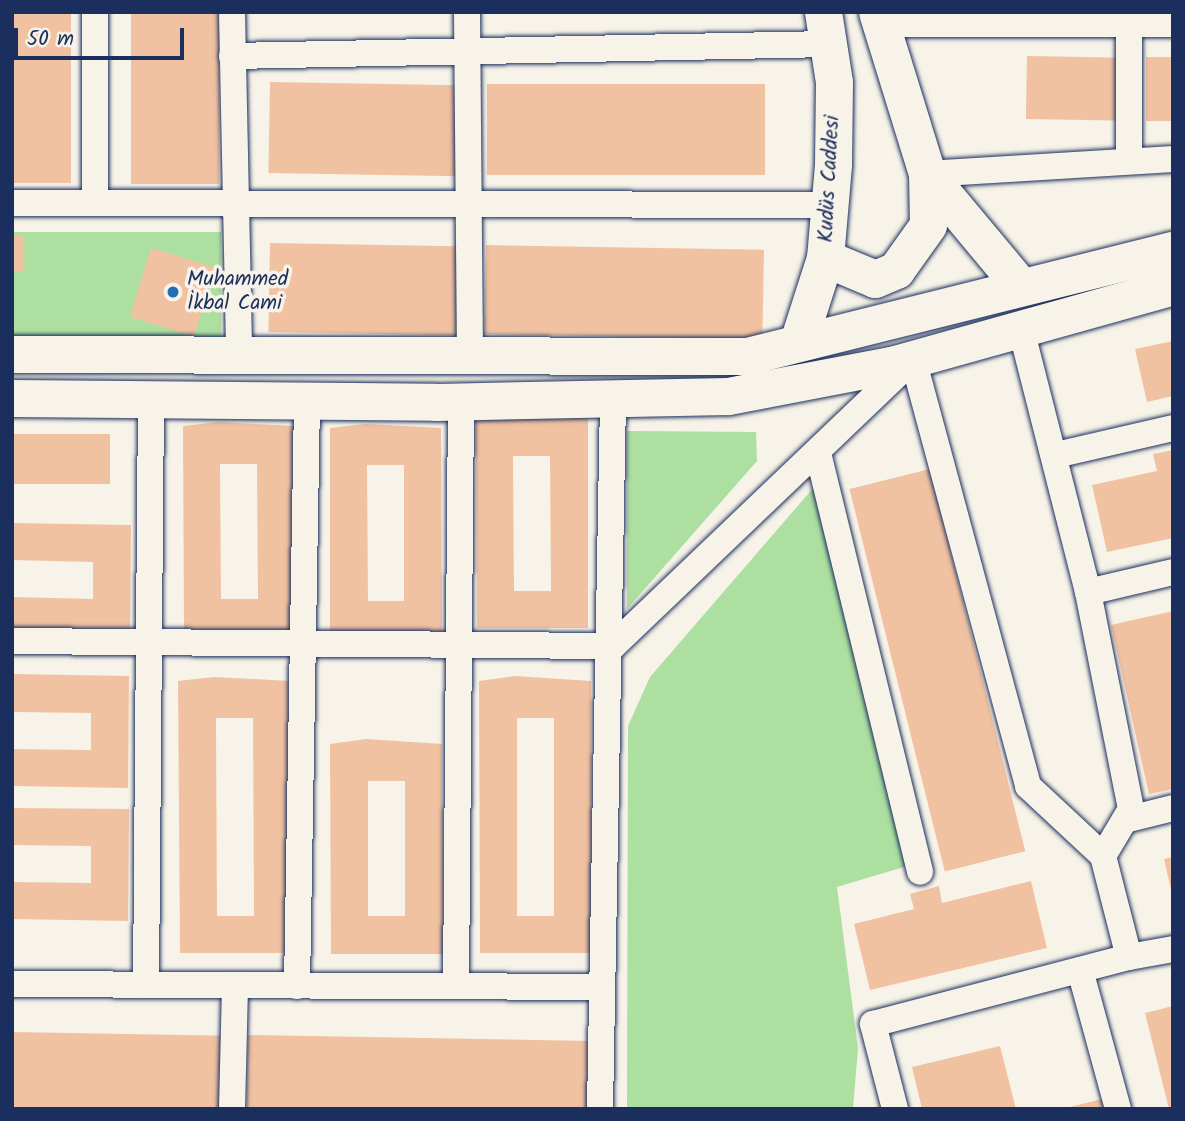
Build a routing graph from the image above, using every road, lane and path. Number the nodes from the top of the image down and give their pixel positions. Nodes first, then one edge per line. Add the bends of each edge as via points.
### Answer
1 (95, 12) edge
2 (232, 12) edge
3 (467, 12) edge
4 (879, 18) edge
5 (1129, 18) edge
6 (1173, 24) edge
7 (826, 28) edge
8 (232, 56) junction
9 (467, 56) junction
10 (1173, 159) edge
11 (1129, 162) junction
12 (927, 174) junction
13 (12, 203) edge
14 (95, 203) junction
15 (235, 203) junction
16 (468, 204) junction
17 (830, 205) junction
18 (1173, 250) edge
19 (825, 258) junction
20 (1173, 286) edge
21 (1021, 287) junction
22 (1021, 329) junction
23 (798, 342) junction
24 (12, 354) edge
25 (239, 354) junction
26 (470, 355) junction
27 (913, 359) junction
28 (12, 398) edge
29 (613, 398) junction
30 (151, 400) junction
31 (307, 401) junction
32 (461, 402) junction
33 (1173, 428) edge
34 (818, 453) junction
35 (1056, 456) junction
36 (1173, 572) edge
37 (1088, 592) junction
38 (12, 641) edge
39 (149, 642) junction
40 (303, 643) junction
41 (458, 645) junction
42 (613, 646) junction
43 (1173, 808) edge
44 (1125, 820) junction
45 (1102, 856) junction
46 (920, 872) dead end
47 (1173, 949) edge
48 (1129, 957) junction
49 (1080, 970) junction
50 (12, 984) edge
51 (146, 985) junction
52 (235, 985) junction
53 (297, 986) junction
54 (456, 986) junction
55 (600, 987) junction
56 (232, 1109) edge
57 (600, 1109) edge
58 (895, 1109) edge
59 (1118, 1109) edge

1 - 14 street
2 - 8 street
3 - 9 street
4 - 5 street
4 - 12 street
5 - 6 street
5 - 11 street
7 - 9 street
7 - 17 street, Kudüs Caddesi via 834,82
8 - 9 street
8 - 15 street
9 - 16 street
10 - 11 street
11 - 12 street
12 - 19 street via 928,225 897,270 875,279
12 - 21 street
13 - 14 street
14 - 15 street
15 - 16 street
15 - 25 street
16 - 17 street
16 - 26 street
17 - 19 street, Kudüs Caddesi
18 - 21 street
19 - 23 street, Kudüs Caddesi
20 - 22 street
21 - 23 street
22 - 27 street
22 - 35 street
23 - 26 street via 747,356
24 - 25 street
25 - 26 street
27 - 29 street via 728,396
27 - 34 street
27 - 45 street via 1028,786
28 - 30 street
29 - 32 street
29 - 42 street
30 - 31 street
30 - 39 street
31 - 32 street
31 - 40 street
32 - 41 street
33 - 35 street
34 - 42 street
34 - 46 street
35 - 37 street
36 - 37 street
37 - 44 street via 1131,809
38 - 39 street
39 - 40 street
39 - 51 street
40 - 41 street
40 - 53 street
41 - 42 street
41 - 54 street
42 - 55 street
43 - 44 street
44 - 45 street
45 - 48 street
47 - 48 street
48 - 49 street
49 - 58 street via 873,1024
49 - 59 street
50 - 51 street
51 - 52 street
52 - 53 street
52 - 56 street
53 - 54 street
54 - 55 street
55 - 57 street

